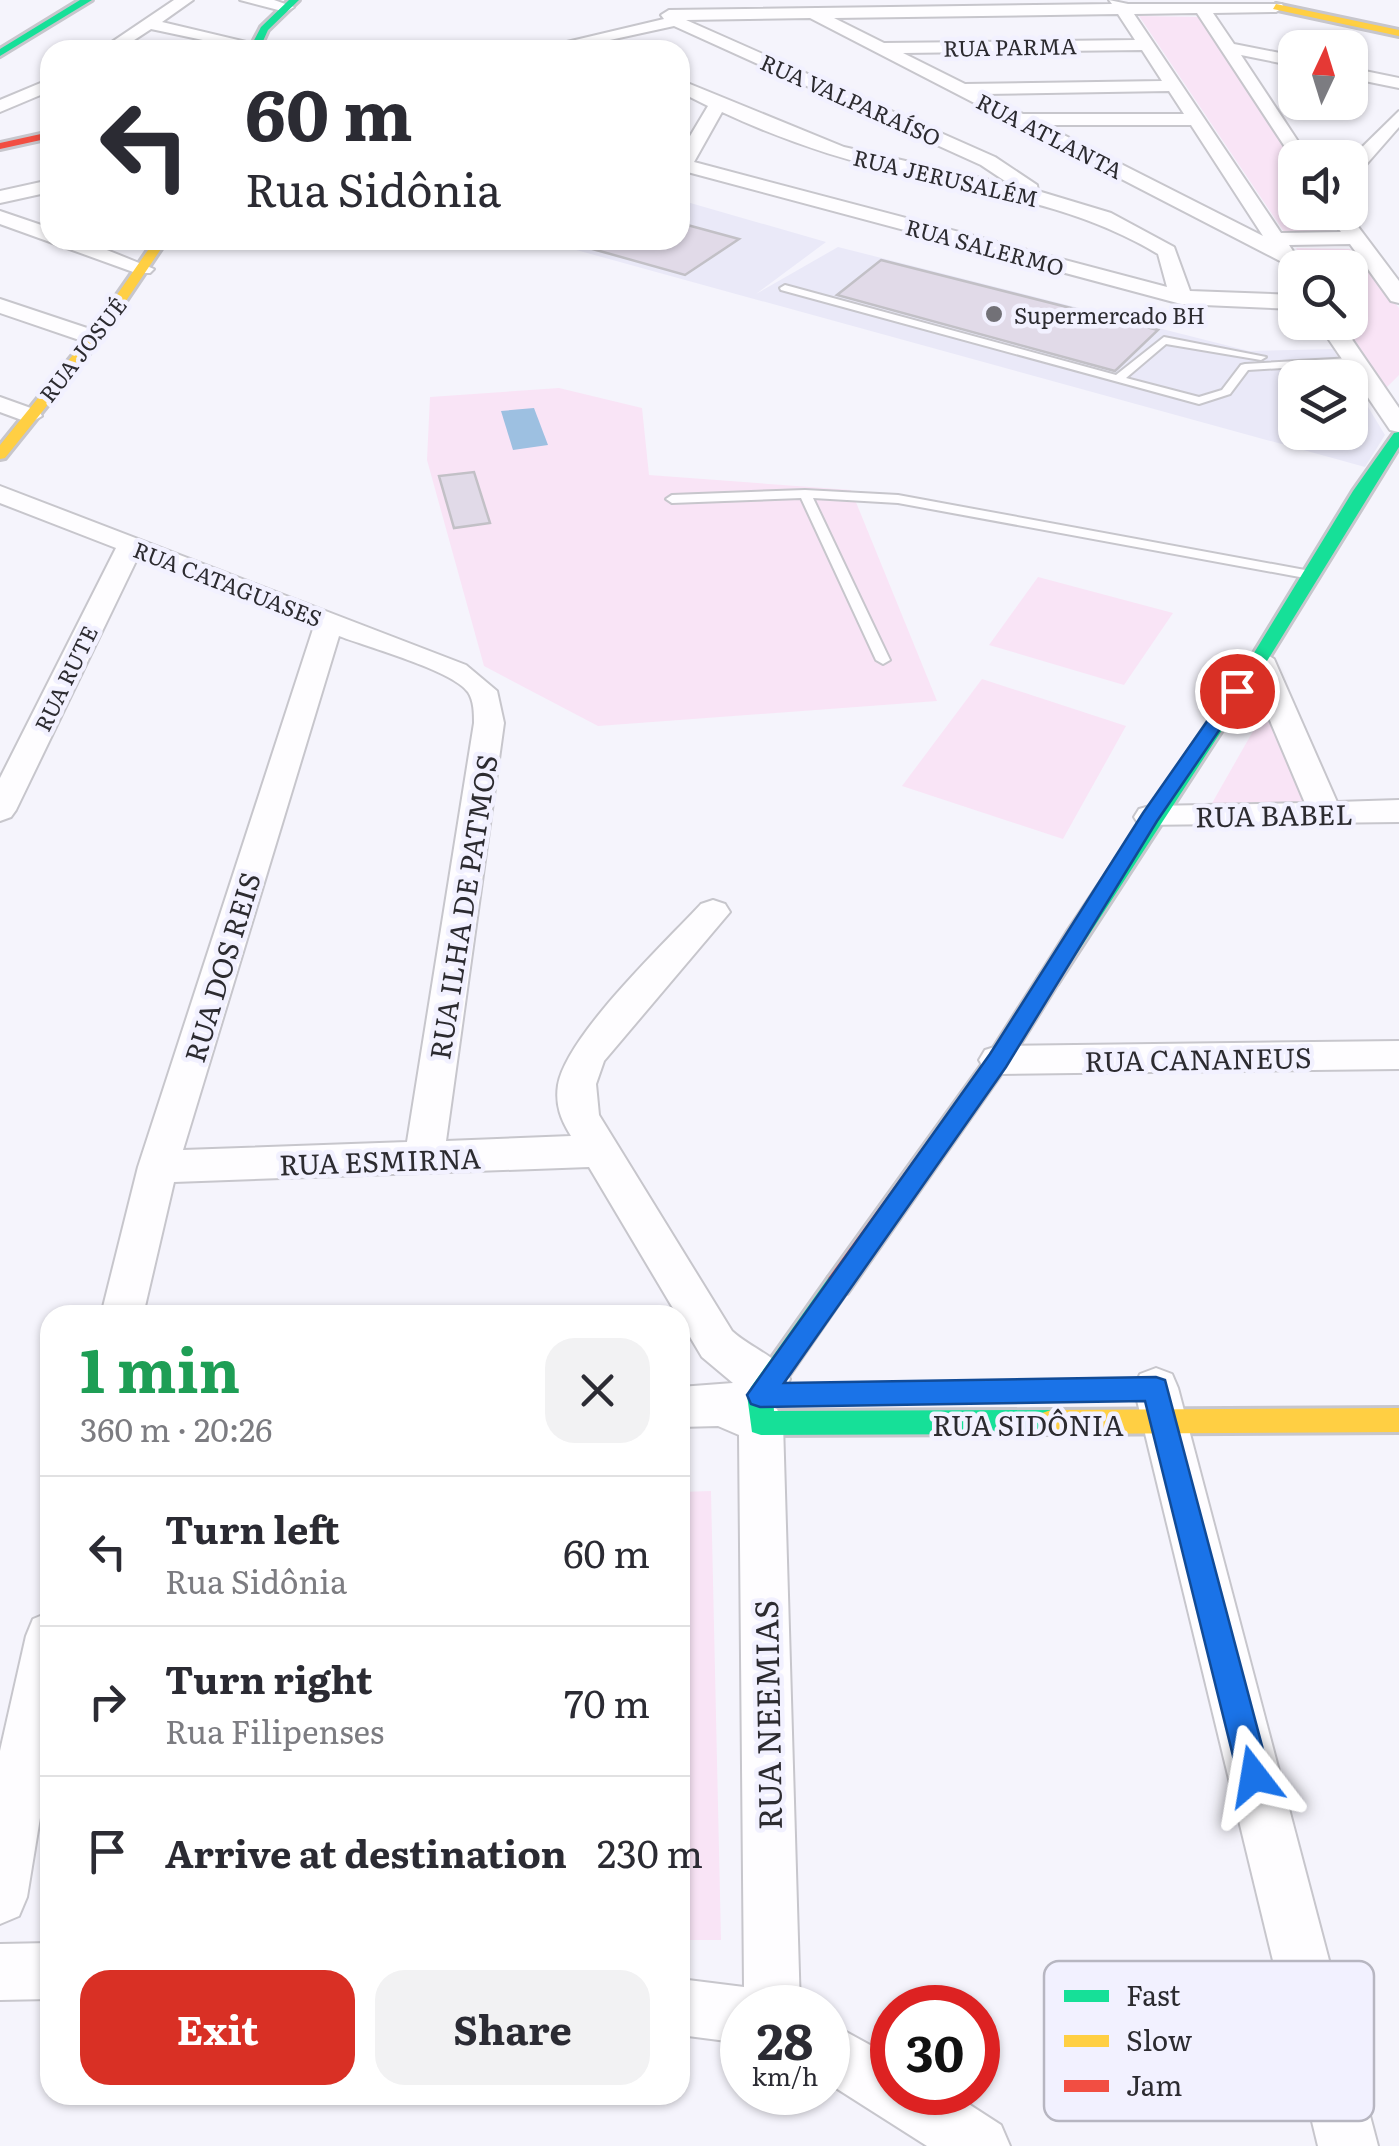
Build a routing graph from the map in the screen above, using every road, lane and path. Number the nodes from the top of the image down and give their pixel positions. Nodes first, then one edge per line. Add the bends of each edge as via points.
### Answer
1 (68, 0) edge
2 (86, 0) edge
3 (185, 0) edge
4 (248, 0) edge
5 (1315, 0) edge
6 (1354, 0) edge
7 (290, 4) edge
8 (1119, 5) edge
9 (968, 6) edge
10 (1276, 7) junction
11 (1203, 9) junction
12 (1399, 9) edge
13 (670, 12) edge
14 (813, 13) junction
15 (150, 24) junction
16 (1399, 34) edge
17 (715, 39) junction
18 (0, 40) edge
19 (124, 40) edge
20 (220, 40) edge
21 (259, 40) edge
22 (576, 40) edge
23 (690, 45) edge
24 (1147, 45) junction
25 (874, 48) junction
26 (1231, 48) junction
27 (0, 53) edge
28 (1278, 58) edge
29 (1368, 77) edge
30 (1399, 83) edge
31 (1175, 86) junction
32 (690, 89) edge
33 (959, 89) junction
34 (40, 91) edge
35 (718, 104) junction
36 (0, 107) edge
37 (1399, 116) edge
38 (1019, 119) junction
39 (1198, 120) junction
40 (40, 137) edge
41 (1289, 140) edge
42 (0, 146) edge
43 (690, 149) edge
44 (1368, 151) edge
45 (690, 166) edge
46 (40, 188) edge
47 (0, 197) edge
48 (1041, 199) junction
49 (0, 217) edge
50 (1347, 230) edge
51 (40, 231) edge
52 (1352, 238) junction
53 (90, 250) edge
54 (154, 250) edge
55 (1282, 250) edge
56 (1308, 250) edge
57 (1278, 252) edge
58 (142, 269) junction
59 (785, 288) dead end
60 (1181, 290) junction
61 (1278, 290) edge
62 (1399, 296) edge
63 (1278, 300) edge
64 (0, 306) edge
65 (94, 338) junction
66 (1339, 340) edge
67 (1349, 357) junction
68 (1118, 378) junction
69 (0, 404) edge
70 (30, 416) junction
71 (1399, 425) edge
72 (1399, 436) edge
73 (0, 456) edge
74 (0, 494) edge
75 (805, 494) junction
76 (672, 499) dead end
77 (130, 546) junction
78 (1305, 574) junction
79 (328, 622) junction
80 (1259, 659) junction
81 (882, 660) dead end
82 (456, 671) joint
83 (0, 810) edge
84 (1399, 811) edge
85 (1325, 812) junction
86 (1150, 818) junction
87 (713, 912) dead end
88 (1399, 1056) edge
89 (998, 1060) junction
90 (602, 1151) junction
91 (424, 1158) junction
92 (158, 1167) junction
93 (124, 1305) edge
94 (1158, 1397) junction
95 (745, 1401) edge
96 (1399, 1420) edge
97 (40, 1683) edge
98 (0, 1898) edge
99 (1301, 1961) edge
100 (40, 1971) edge
101 (0, 1972) edge
102 (771, 1985) edge
103 (690, 2008) edge
104 (720, 2012) edge
105 (932, 2115) edge
106 (1342, 2121) edge
107 (980, 2146) edge
108 (1348, 2146) edge

1 - 18 street
2 - 27 street
3 - 15 street
4 - 7 street
5 - 10 street
6 - 12 street
7 - 21 street
8 - 9 street
8 - 11 street
8 - 24 street
9 - 14 street
10 - 11 street
10 - 16 street
11 - 26 street
13 - 14 street
13 - 17 street, RUA VALPARAÍSO
13 - 22 street
14 - 25 street, RUA ATLANTA
15 - 19 street
15 - 20 street
17 - 23 street
17 - 48 street, RUA VALPARAÍSO via 988,161
24 - 25 street, RUA PARMA
24 - 31 street
25 - 33 street, RUA ATLANTA
26 - 28 street
26 - 41 street
29 - 30 street
31 - 33 street
31 - 39 street
32 - 35 street, RUA JERUSALÉM
33 - 38 street, RUA ATLANTA
34 - 36 street via 19,90
35 - 43 street
35 - 48 street, RUA JERUSALÉM via 822,148
37 - 44 street
38 - 39 street
38 - 57 street, RUA ATLANTA
39 - 55 street
40 - 42 street
45 - 60 street, RUA SALERMO
46 - 47 street
48 - 60 street, RUA JERUSALÉM via 1168,251
49 - 51 street
50 - 52 street
52 - 56 street
52 - 62 street
53 - 58 street
54 - 58 street, RUA JOSUÉ
58 - 65 street, RUA JOSUÉ
59 - 68 lane
60 - 61 street, RUA SALERMO
60 - 63 street, RUA SALERMO
64 - 65 street
65 - 70 street, RUA JOSUÉ
66 - 67 street
67 - 68 lane via 1252,357 1164,340
67 - 68 lane via 1245,366 1226,392 1199,401
67 - 71 street
69 - 70 street
70 - 73 street, RUA JOSUÉ
72 - 78 street
74 - 77 street, RUA CATAGUASES
75 - 76 lane
75 - 78 lane via 898,499
75 - 81 lane
77 - 79 street, RUA CATAGUASES
77 - 83 street, RUA RUTE
78 - 80 street
79 - 82 street, RUA CATAGUASES
79 - 92 street, RUA DOS REIS
80 - 85 street
80 - 86 street
82 - 91 street, RUA ILHA DE PATMOS via 489,696 489,723
84 - 85 street, RUA BABEL
85 - 86 street, RUA BABEL
86 - 89 street
87 - 90 street via 590,1052 577,1078 580,1118
88 - 89 street, RUA CANANEUS
89 - 95 street
90 - 91 street, RUA ESMIRNA
90 - 95 street via 717,1344 735,1362
91 - 92 street, RUA ESMIRNA
92 - 93 street, RUA DOS REIS
94 - 95 street, RUA SIDÔNIA
94 - 96 street, RUA SIDÔNIA
94 - 99 street
95 - 102 street, RUA NEEMIAS
97 - 98 street
100 - 101 street
103 - 104 street
105 - 107 street
106 - 108 street

